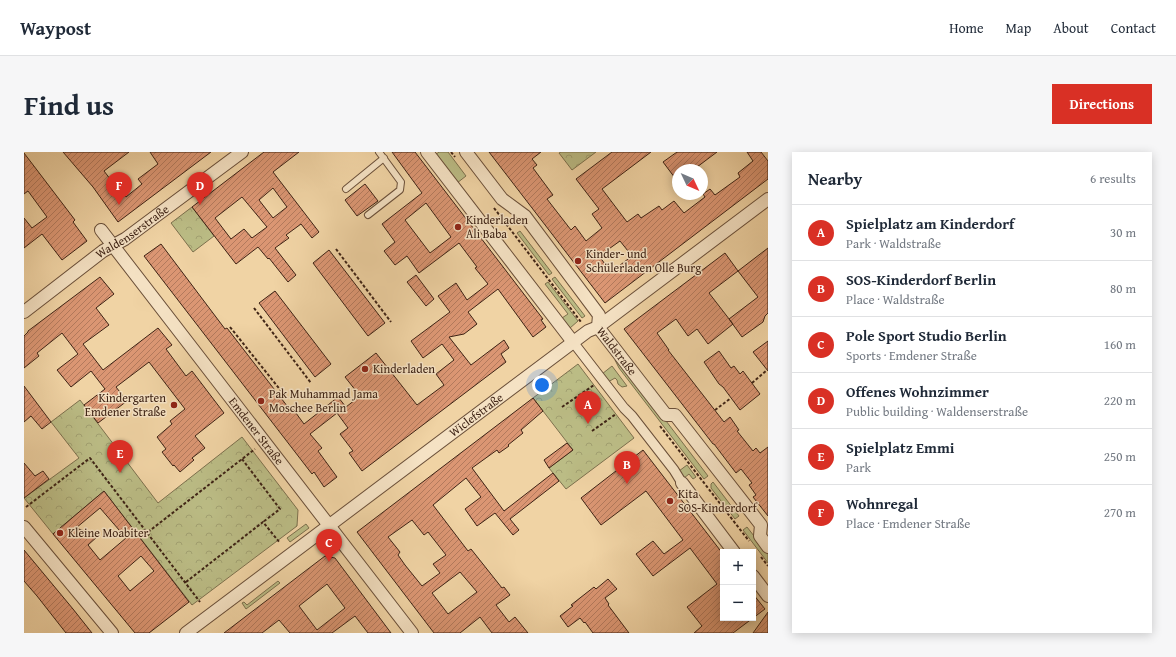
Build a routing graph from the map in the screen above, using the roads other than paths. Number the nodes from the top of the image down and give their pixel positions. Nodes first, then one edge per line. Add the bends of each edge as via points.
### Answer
1 (242, 152) edge
2 (379, 152) edge
3 (427, 152) edge
4 (466, 152) edge
5 (384, 158) junction
6 (346, 189) dead end
7 (768, 199) edge
8 (368, 216) dead end
9 (101, 230) dead end
10 (113, 246) junction
11 (24, 312) edge
12 (598, 327) junction
13 (573, 342) junction
14 (682, 483) joint
15 (328, 525) junction
16 (24, 527) edge
17 (732, 549) edge
18 (763, 550) edge
19 (756, 580) edge
20 (768, 596) edge
21 (112, 633) edge
22 (186, 633) edge
23 (412, 633) edge

1 - 10 street, Waldenserstraße
2 - 5 lane
3 - 13 street
4 - 12 street, Waldstraße via 502,199 525,216 599,315
5 - 6 lane
5 - 8 lane via 402,182 400,190
7 - 12 street, Wiclefstraße
9 - 10 street, Emdener Straße
10 - 11 street, Waldenserstraße
10 - 15 street, Emdener Straße
12 - 13 street, Wiclefstraße via 588,330
12 - 18 street, Waldstraße via 666,415 675,415 761,525
13 - 14 street
13 - 15 street, Wiclefstraße
14 - 17 street
15 - 22 street, Wiclefstraße
15 - 23 street, Emdener Straße
16 - 21 street
19 - 20 street

